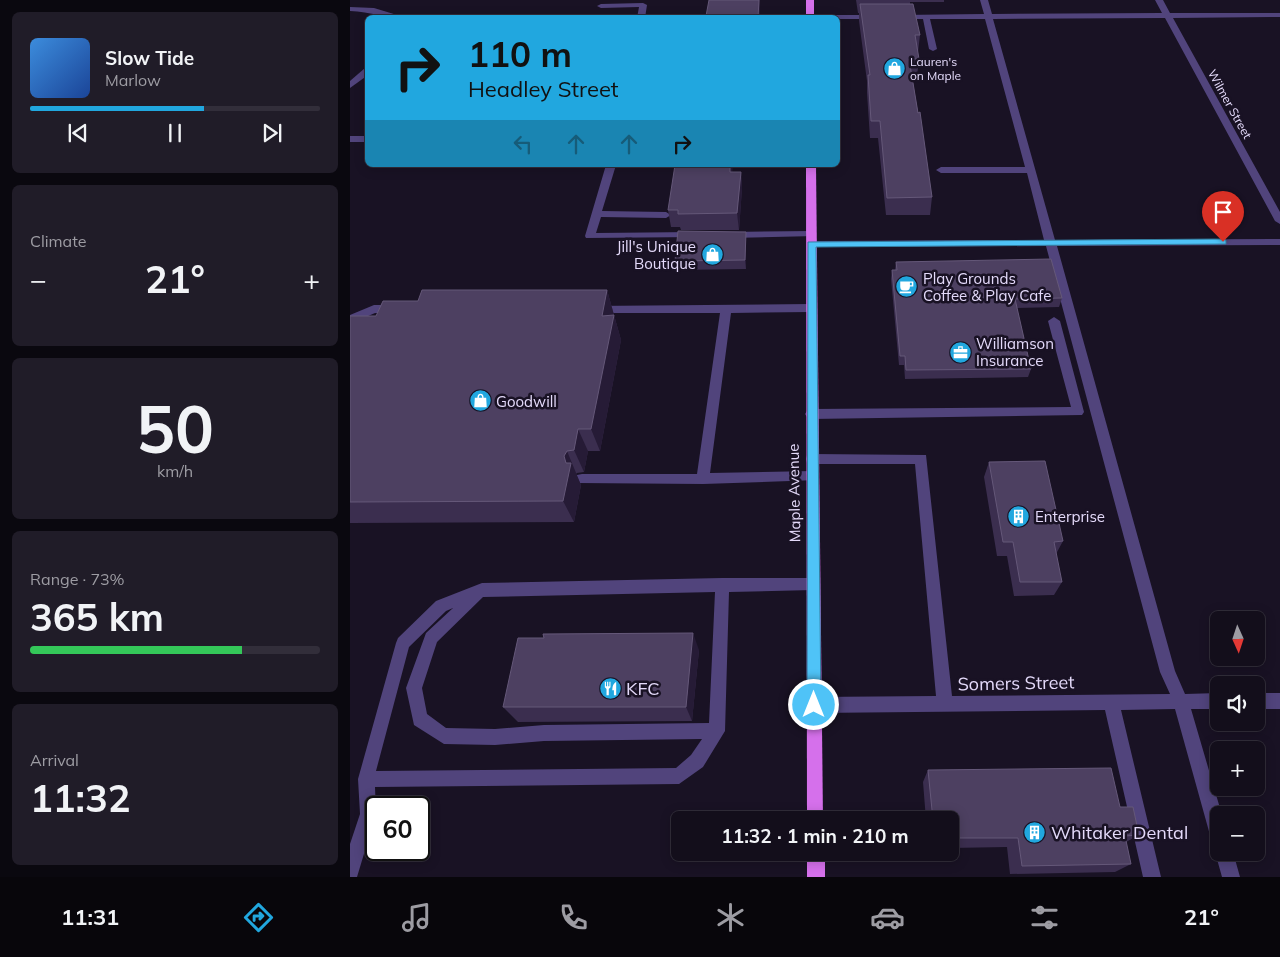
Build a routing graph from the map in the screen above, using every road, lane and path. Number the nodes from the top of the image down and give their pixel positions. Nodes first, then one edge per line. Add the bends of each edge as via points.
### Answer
1 (810, 0) edge
2 (984, 0) edge
3 (1159, 0) edge
4 (601, 6) dead end
5 (350, 8) edge
6 (393, 15) edge
7 (641, 15) edge
8 (810, 15) edge
9 (1280, 15) edge
10 (989, 16) junction
11 (1167, 16) junction
12 (840, 17) edge
13 (926, 17) junction
14 (933, 49) dead end
15 (365, 72) edge
16 (350, 85) edge
17 (350, 139) edge
18 (365, 139) edge
19 (610, 167) edge
20 (811, 167) edge
21 (941, 170) dead end
22 (1031, 170) junction
23 (597, 214) junction
24 (666, 214) dead end
25 (1280, 221) edge
26 (812, 239) junction
27 (1280, 242) edge
28 (1051, 243) junction
29 (811, 308) junction
30 (404, 309) edge
31 (579, 309) edge
32 (726, 309) junction
33 (350, 320) edge
34 (1054, 321) dead end
35 (811, 414) junction
36 (812, 459) junction
37 (813, 476) junction
38 (582, 479) dead end
39 (703, 479) junction
40 (813, 584) junction
41 (722, 585) junction
42 (482, 590) junction
43 (1265, 701) edge
44 (1280, 701) edge
45 (1112, 702) junction
46 (1181, 702) junction
47 (1210, 702) edge
48 (945, 704) junction
49 (814, 705) junction
50 (717, 731) junction
51 (366, 780) junction
52 (1211, 806) edge
53 (815, 811) edge
54 (816, 861) edge
55 (1226, 861) edge
56 (350, 872) edge
57 (816, 877) edge
58 (1152, 877) edge
59 (1230, 877) edge

1 - 8 main road
2 - 10 street
3 - 11 street, Wilmer Street
4 - 7 street via 643,5
5 - 6 street
9 - 11 street
10 - 11 street
10 - 13 street
10 - 22 street
11 - 25 street, Wilmer Street
12 - 13 street
13 - 14 street
15 - 16 street
17 - 18 street
19 - 23 street
20 - 26 main road, Maple Avenue
21 - 22 street
22 - 28 street
23 - 24 street
23 - 26 street via 590,236 711,235
26 - 28 street
26 - 29 main road, Maple Avenue
27 - 28 street
28 - 46 street via 1168,672
29 - 32 street
29 - 35 main road, Maple Avenue
30 - 33 street via 374,309
31 - 32 street
32 - 39 street
34 - 35 street via 1078,412
35 - 36 main road, Maple Avenue
36 - 37 main road, Maple Avenue
36 - 48 street via 921,459
37 - 39 street
37 - 40 main road, Maple Avenue
38 - 39 street
40 - 41 street
40 - 49 main road, Maple Avenue
41 - 42 street
41 - 50 street
42 - 50 street via 431,638 414,688 420,719 444,736
42 - 51 street via 441,606 403,644
43 - 44 street
45 - 46 street, Somers Street
45 - 48 street, Somers Street
45 - 58 street
46 - 47 street, Somers Street
46 - 52 street
48 - 49 street, Somers Street
49 - 53 main road, Maple Avenue
50 - 51 street via 696,761 679,776
51 - 56 street via 368,814
54 - 57 main road
55 - 59 street

